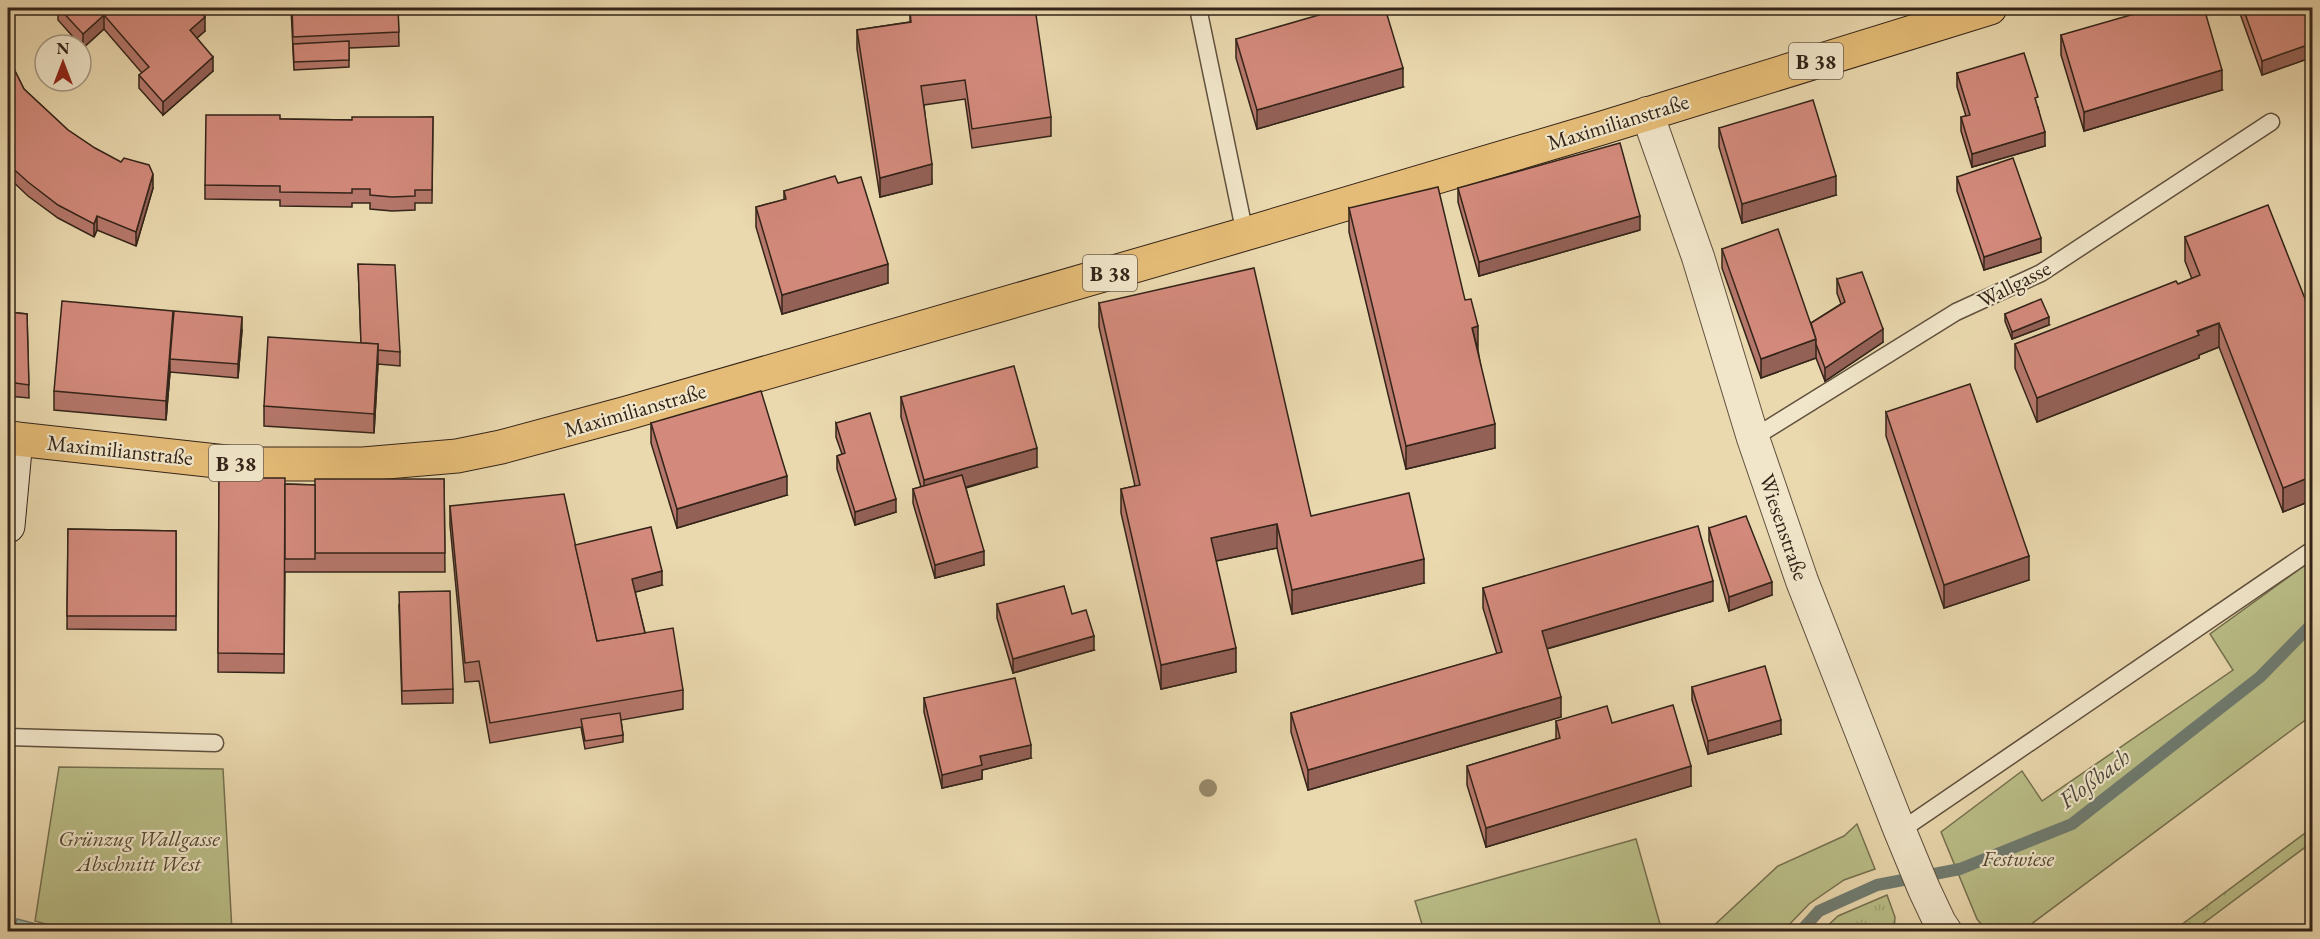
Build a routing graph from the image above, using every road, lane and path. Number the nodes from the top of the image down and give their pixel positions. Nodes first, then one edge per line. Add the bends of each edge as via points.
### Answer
1 (1198, 8) edge
2 (1990, 8) edge
3 (1647, 113) junction
4 (2271, 122) dead end
5 (1245, 234) junction
6 (12, 438) edge
7 (1753, 438) junction
8 (8, 526) edge
9 (2313, 550) edge
10 (8, 737) edge
11 (215, 743) dead end
12 (1906, 843) junction
13 (1937, 929) edge

1 - 5 lane
2 - 3 main road, Maximilianstraße / B 38
3 - 5 main road, Maximilianstraße / B 38
3 - 7 street, Wiesenstraße via 1698,257
4 - 7 lane, Wallgasse via 2041,273 1956,312
5 - 6 main road, Maximilianstraße / B 38 via 627,413 457,456 363,464 244,464
6 - 8 main road
7 - 12 street, Wiesenstraße via 1802,581
9 - 12 lane
10 - 11 lane
12 - 13 street, Wiesenstraße

